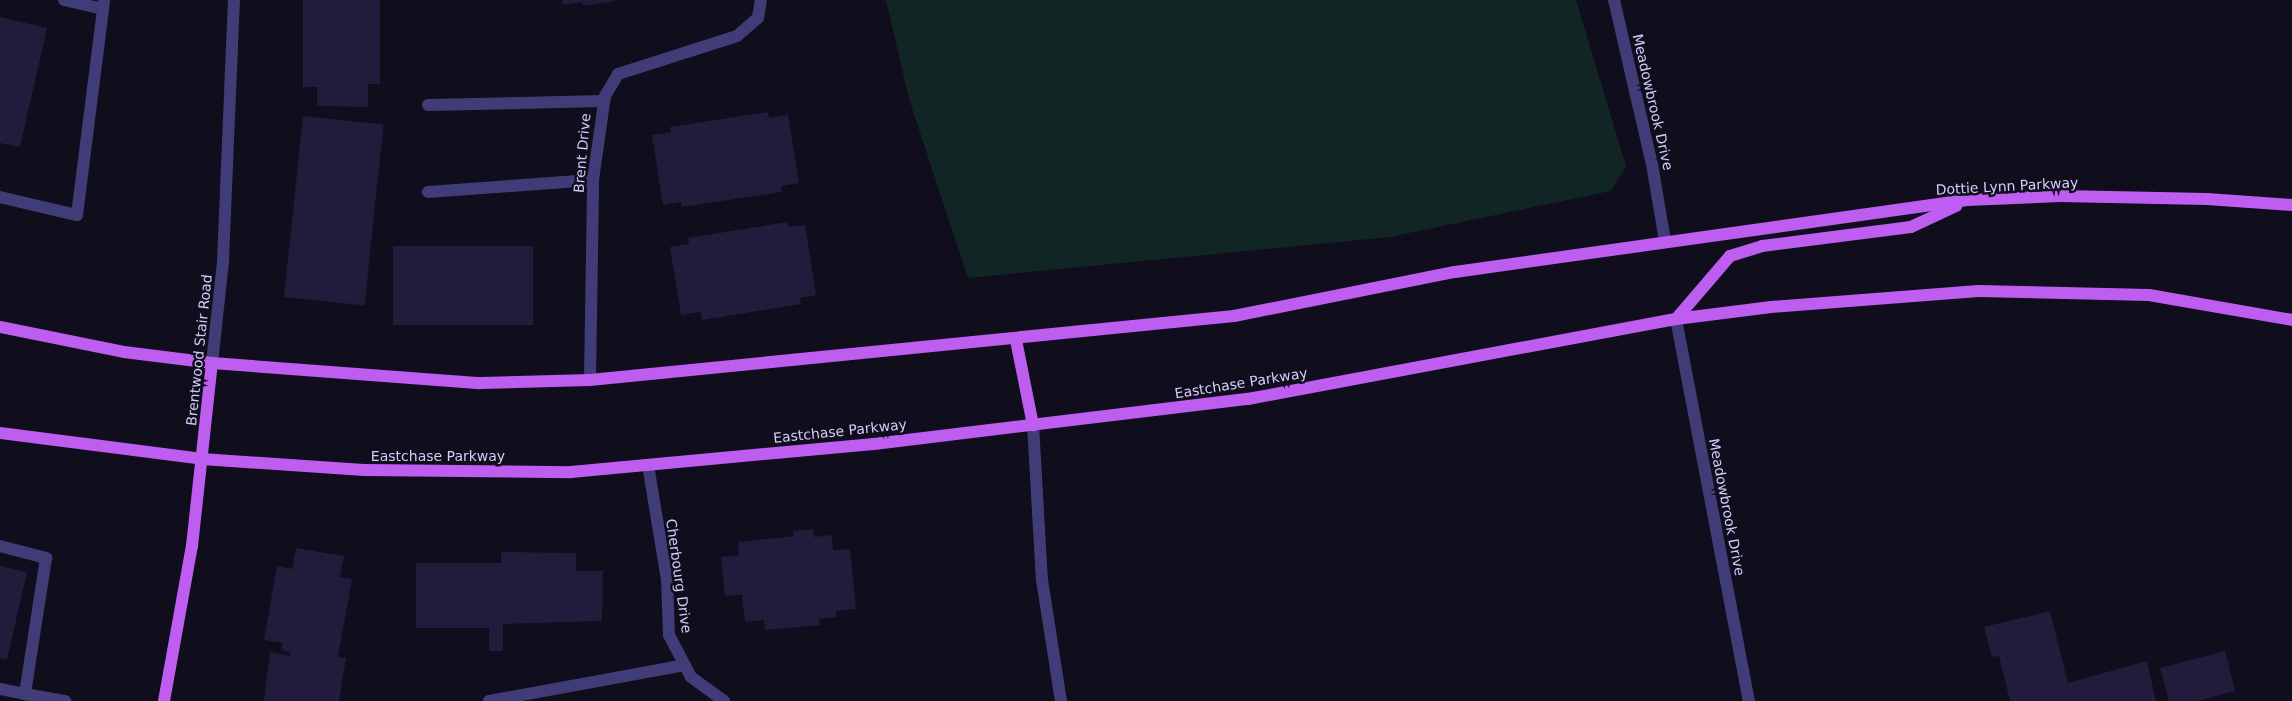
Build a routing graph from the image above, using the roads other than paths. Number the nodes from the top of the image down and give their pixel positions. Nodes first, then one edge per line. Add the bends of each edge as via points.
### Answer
1 (64, 0) edge
2 (229, 0) edge
3 (761, 0) edge
4 (1614, 0) edge
5 (104, 5) edge
6 (603, 101) junction
7 (428, 105) dead end
8 (593, 180) junction
9 (428, 192) dead end
10 (0, 197) edge
11 (1967, 200) junction
12 (2292, 205) edge
13 (1665, 241) junction
14 (1676, 319) junction
15 (2292, 320) edge
16 (0, 327) edge
17 (1016, 340) junction
18 (212, 363) junction
19 (590, 380) junction
20 (1033, 425) junction
21 (0, 434) edge
22 (202, 459) junction
23 (648, 465) junction
24 (0, 546) edge
25 (685, 665) junction
26 (0, 688) edge
27 (25, 694) junction
28 (65, 701) edge
29 (164, 701) edge
30 (489, 701) edge
31 (724, 701) edge
32 (1061, 701) edge
33 (1748, 701) edge

1 - 5 street
2 - 18 street, Brentwood Stair Road via 223,261
3 - 6 street, Brent Drive via 758,18 737,36 618,74
4 - 13 street, Meadowbrook Drive via 1652,164
5 - 10 street via 77,215
6 - 7 street
6 - 8 street, Brent Drive
8 - 9 street
8 - 19 street, Brent Drive
11 - 12 main road, Dottie Lynn Parkway via 2071,196 2207,199
11 - 13 main road, Dottie Lynn Parkway
11 - 14 main road via 1911,227 1762,246 1730,256
13 - 17 main road via 1455,272 1234,316
14 - 15 main road via 1771,307 1978,291 2149,295
14 - 20 main road, Eastchase Parkway via 1248,400
14 - 33 street, Meadowbrook Drive
16 - 18 main road via 124,352
17 - 19 main road
17 - 20 main road
18 - 19 main road via 480,383
18 - 22 main road, Brentwood Stair Road
20 - 23 main road, Eastchase Parkway
20 - 32 street via 1042,580
21 - 22 main road, Eastchase Parkway
22 - 23 main road, Eastchase Parkway via 364,470 571,472
22 - 29 main road, Brentwood Stair Road via 192,546
23 - 25 street, Cherbourg Drive via 667,580 669,635
24 - 27 street via 46,558
25 - 30 street
25 - 31 street, Cherbourg Drive via 691,677
26 - 27 street
27 - 28 street

